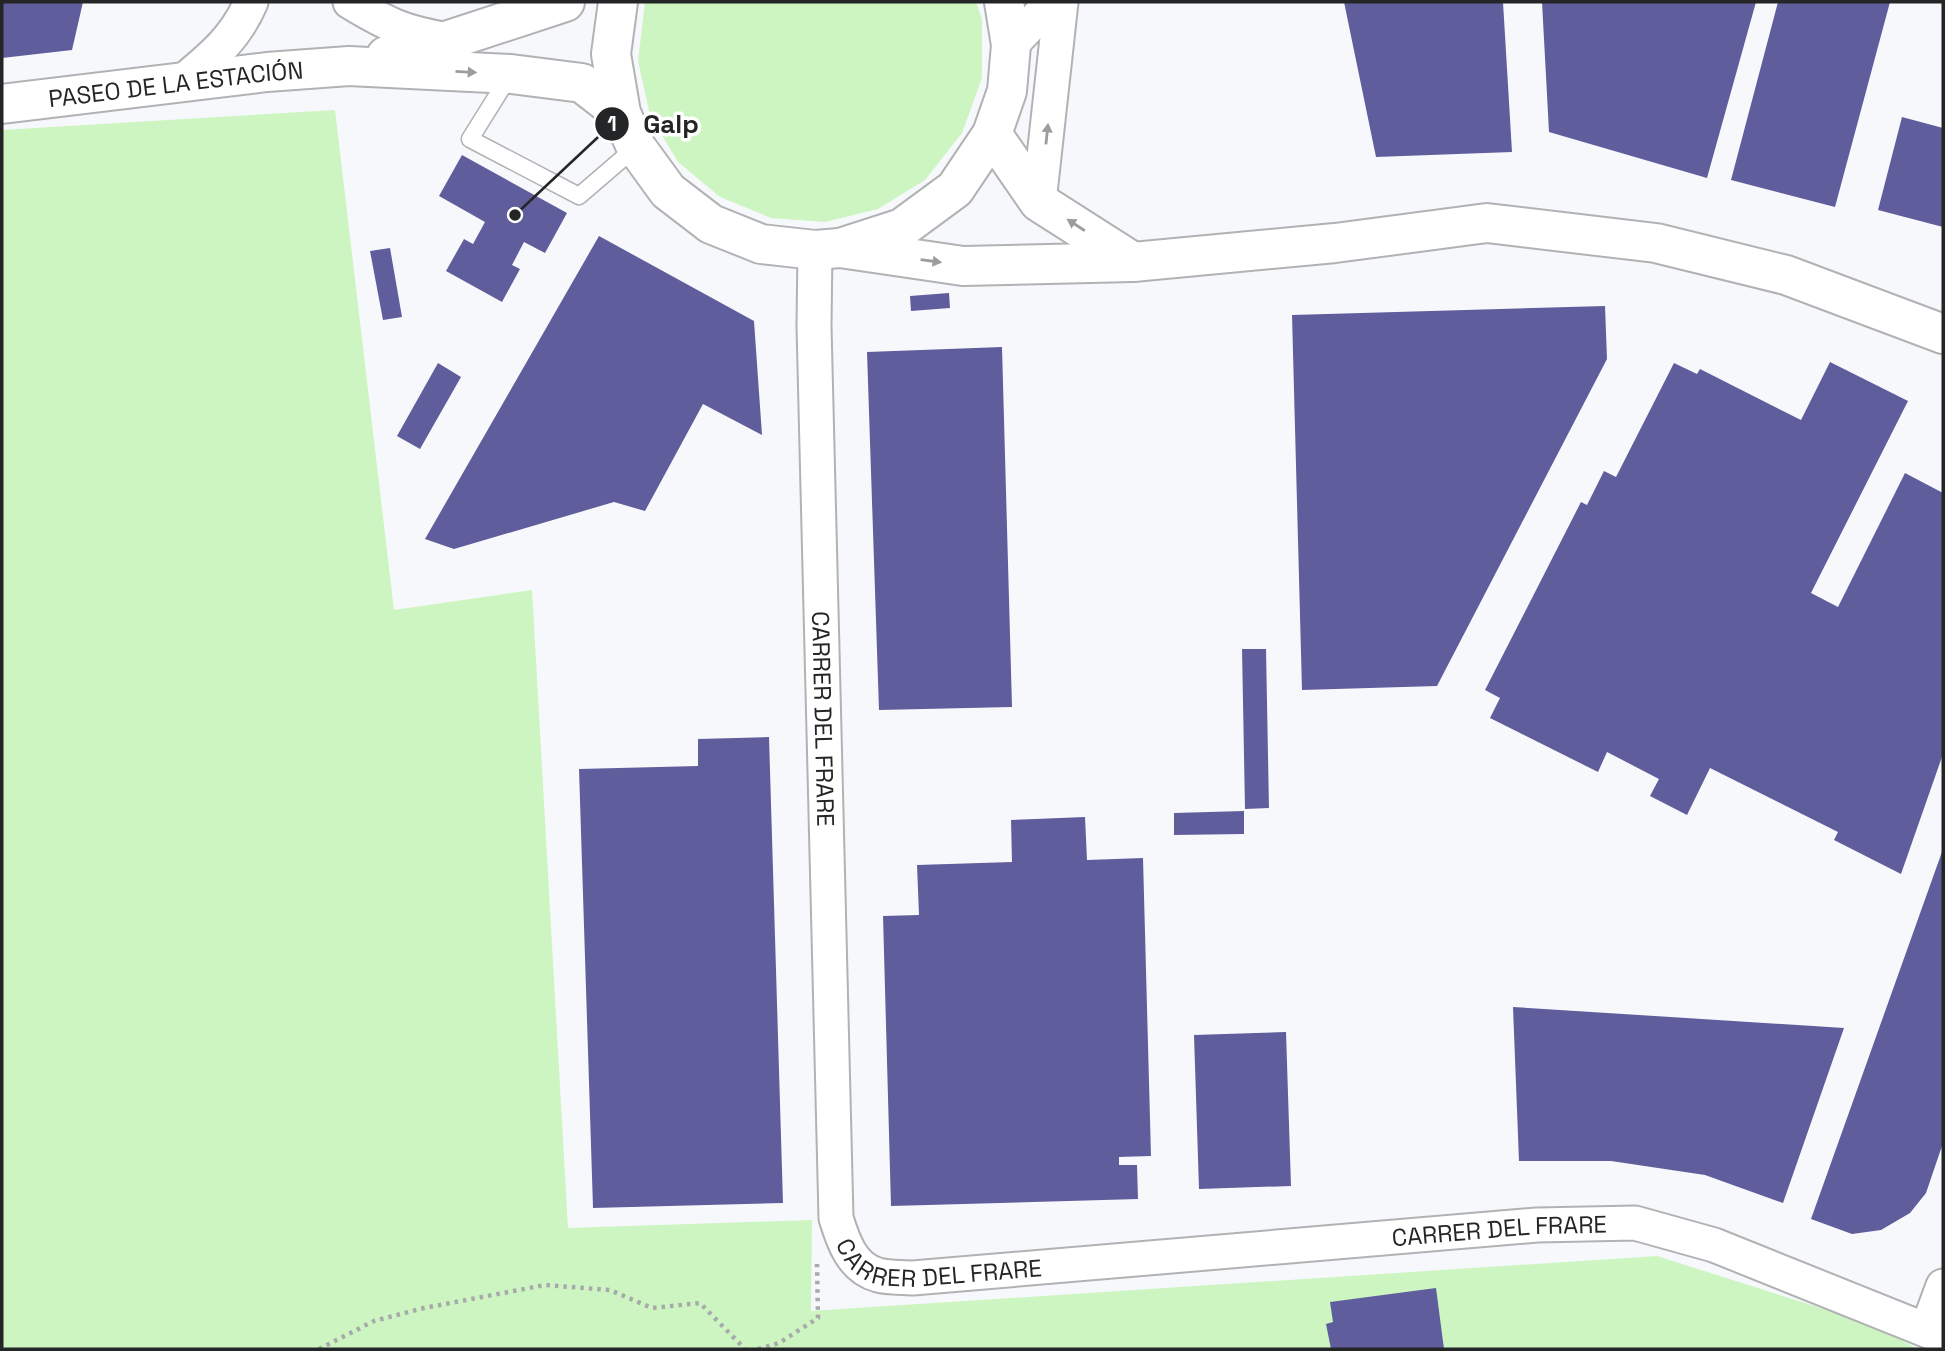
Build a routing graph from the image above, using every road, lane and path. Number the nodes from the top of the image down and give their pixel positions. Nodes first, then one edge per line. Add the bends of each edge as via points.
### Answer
1 (350, 2) edge
2 (565, 2) edge
3 (618, 2) edge
4 (1004, 2) edge
5 (1052, 2) edge
6 (1061, 2) edge
7 (247, 10) edge
8 (449, 40) junction
9 (1011, 45) junction
10 (349, 66) junction
11 (267, 72) junction
12 (510, 74) junction
13 (182, 82) junction
14 (2, 104) edge
15 (621, 113) junction
16 (992, 134) junction
17 (636, 147) junction
18 (1039, 202) junction
19 (827, 249) junction
20 (1133, 262) junction
21 (1943, 334) edge
22 (817, 1256) dead end
23 (1943, 1286) edge
24 (1935, 1333) edge
25 (319, 1349) edge
26 (745, 1349) edge
27 (758, 1349) edge

1 - 8 street via 412,34
2 - 8 street, PASEO DE LA ESTACIÓN
3 - 15 street via 611,54
4 - 9 street
5 - 9 street
18 -> 6 street
7 - 11 street via 246,37 253,57
7 - 13 street via 224,47
8 - 10 street, PASEO DE LA ESTACIÓN
9 - 16 street via 1007,91
10 - 11 street, PASEO DE LA ESTACIÓN
10 -> 12 street, PASEO DE LA ESTACIÓN
11 - 13 street, PASEO DE LA ESTACIÓN
12 - 15 street, PASEO DE LA ESTACIÓN via 582,83
12 - 17 lane via 470,139 579,196
13 - 14 street, PASEO DE LA ESTACIÓN
15 - 17 street
16 - 18 street
16 - 19 street via 955,189 902,228
17 - 19 street via 668,191 710,224 761,244
20 -> 18 street
19 -> 20 street via 963,266
19 - 24 street, CARRER DEL FRARE via 814,326 836,1218 846,1247 858,1263 878,1275 913,1278 1537,1225 1635,1223 1714,1245
20 - 21 street via 1487,223 1656,243 1786,275
22 - 27 path via 818,1318 779,1343
23 - 24 street
25 - 26 path via 374,1321 545,1284 610,1290 652,1308 700,1303

